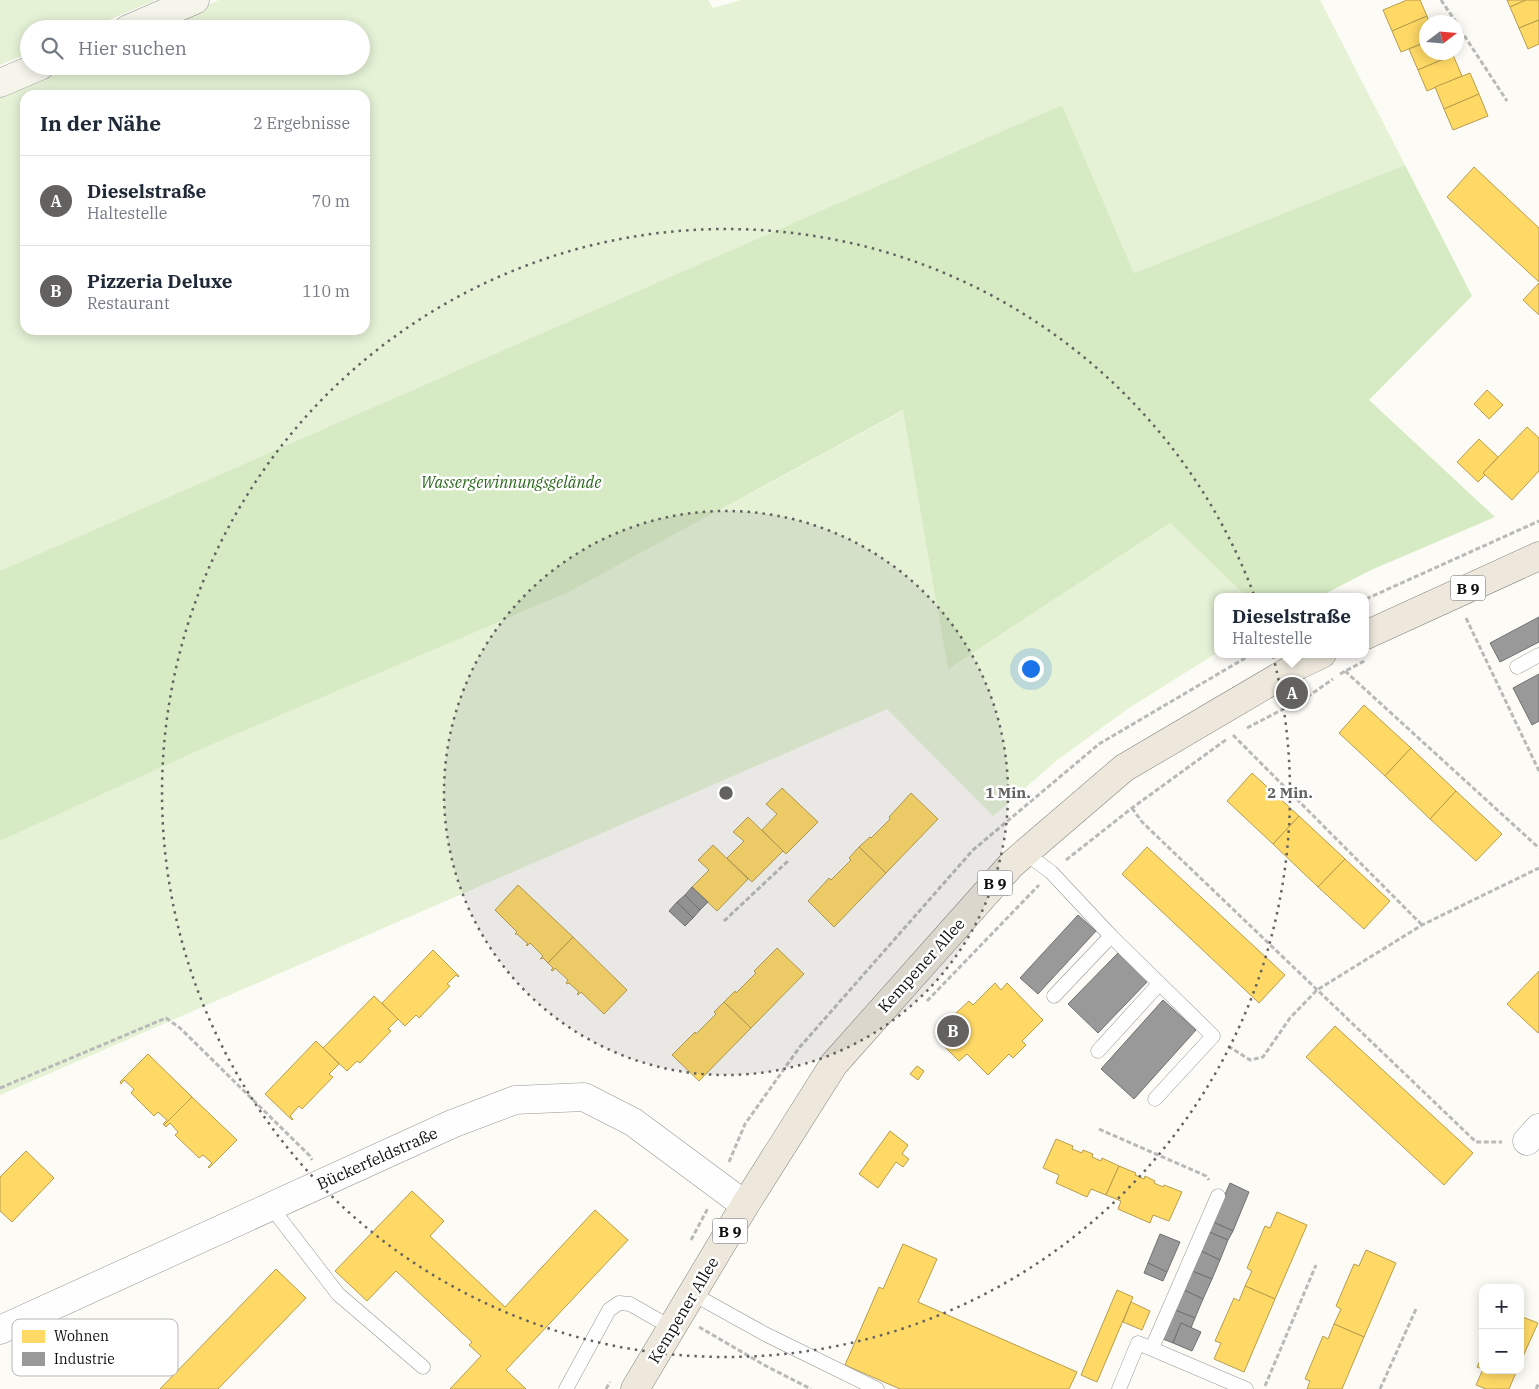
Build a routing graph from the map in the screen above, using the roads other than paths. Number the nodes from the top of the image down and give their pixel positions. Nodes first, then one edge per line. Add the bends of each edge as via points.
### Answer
1 (195, 0) edge
2 (149, 20) edge
3 (20, 75) edge
4 (0, 84) edge
5 (1539, 556) edge
6 (1369, 645) edge
7 (1539, 655) edge
8 (1314, 658) edge
9 (1516, 667) dead end
10 (1025, 852) junction
11 (1111, 936) junction
12 (1159, 984) junction
13 (1054, 996) dead end
14 (1098, 1051) dead end
15 (1155, 1099) dead end
16 (1218, 1196) road end
17 (745, 1205) junction
18 (271, 1207) junction
19 (692, 1318) junction
20 (24, 1319) edge
21 (12, 1325) edge
22 (0, 1330) edge
23 (1152, 1348) junction
24 (423, 1367) dead end
25 (566, 1389) edge
26 (636, 1389) edge
27 (876, 1389) edge
28 (1119, 1389) edge
29 (1246, 1389) edge

1 - 2 street
3 - 4 street
5 - 6 main road, B 9 via 1454,595
7 - 9 lane
8 - 10 main road, Kempener Allee / B 9 via 1124,768
10 - 11 lane via 1051,872
10 - 17 main road, Kempener Allee / B 9 via 834,1064
11 - 12 lane
11 - 13 lane
12 - 14 lane
12 - 15 lane via 1213,1036
16 - 23 lane
17 - 18 street, Bückerfeldstraße via 634,1122 584,1097 515,1100 452,1124
17 - 19 main road, Kempener Allee / B 9
18 - 20 street, Bückerfeldstraße
18 - 24 lane via 338,1294
19 - 25 lane via 619,1303 609,1310
19 - 26 main road, Kempener Allee / B 9
19 - 27 lane via 765,1334
21 - 22 street, Bückerfeldstraße
23 - 28 lane via 1138,1343
23 - 29 lane

